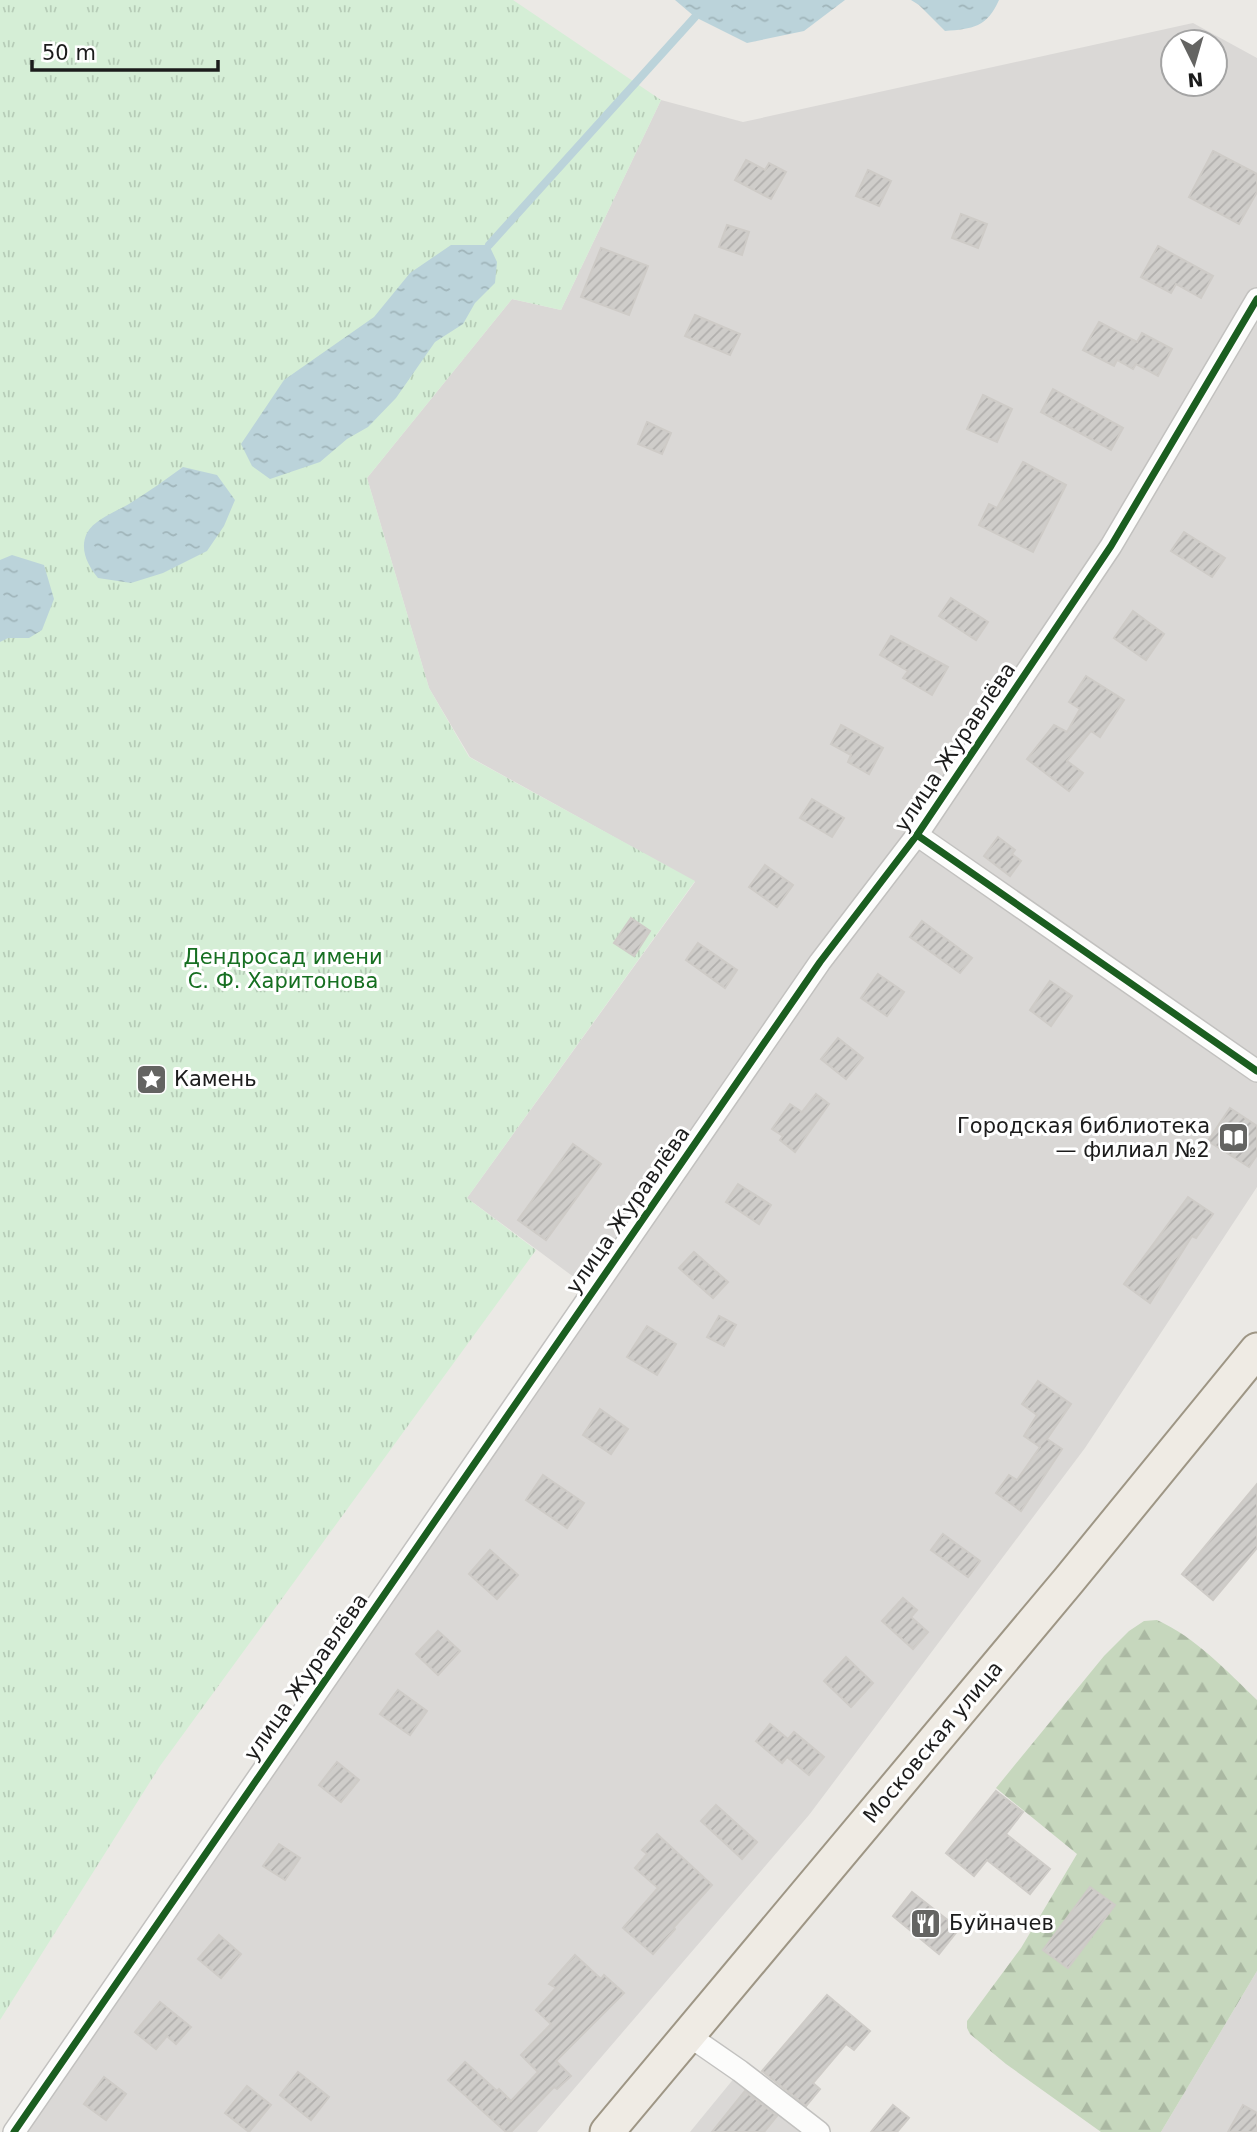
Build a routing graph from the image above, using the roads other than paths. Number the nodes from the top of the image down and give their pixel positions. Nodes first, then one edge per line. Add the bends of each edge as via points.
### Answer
1 (1257, 299) edge
2 (917, 835) junction
3 (1257, 1071) edge
4 (1257, 1350) edge
5 (688, 2035) junction
6 (14, 2132) edge
7 (607, 2132) edge
8 (819, 2132) edge

1 - 2 street, улица Журавлёва via 1111,546
2 - 3 street
2 - 6 street, улица Журавлёва via 820,962
4 - 5 main road, Московская улица
5 - 7 main road, Московская улица
5 - 8 street

